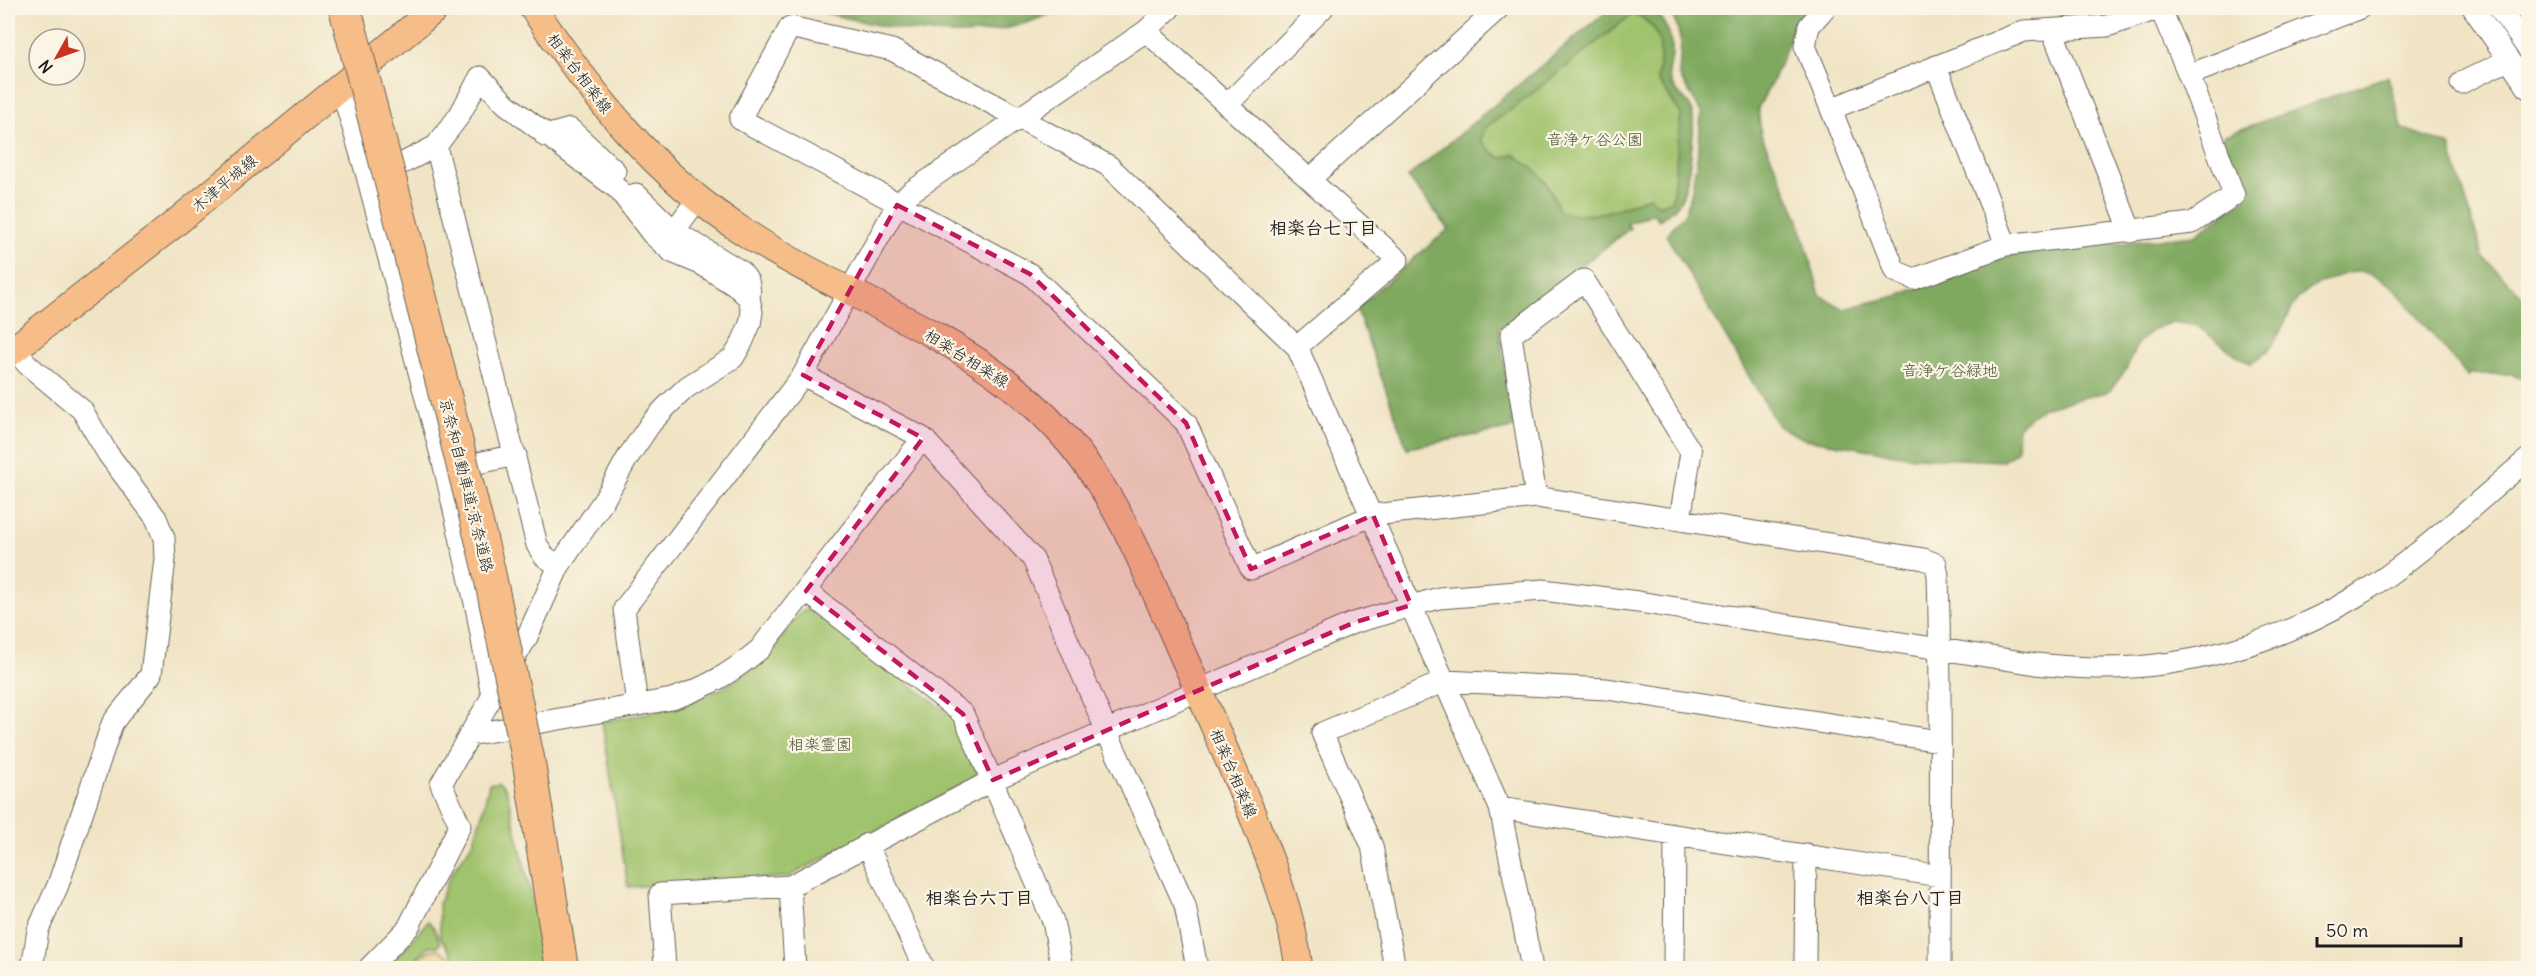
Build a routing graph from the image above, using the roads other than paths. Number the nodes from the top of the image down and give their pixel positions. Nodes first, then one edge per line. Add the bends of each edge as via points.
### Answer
1 (345, 8) edge
2 (436, 8) edge
3 (533, 8) edge
4 (1170, 8) edge
5 (1323, 8) edge
6 (1499, 8) edge
7 (1825, 8) edge
8 (2360, 8) edge
9 (2473, 8) edge
10 (2499, 8) edge
11 (2052, 30) junction
12 (1146, 31) junction
13 (2529, 49) edge
14 (2508, 60) junction
15 (1936, 66) junction
16 (2189, 75) junction
17 (2461, 83) dead end
18 (340, 87) junction
19 (2529, 88) edge
20 (1227, 105) junction
21 (1832, 109) junction
22 (1017, 118) junction
23 (545, 136) junction
24 (436, 146) junction
25 (366, 172) junction
26 (1310, 179) junction
27 (697, 201) junction
28 (897, 205) junction
29 (674, 231) junction
30 (2132, 232) junction
31 (2006, 245) junction
32 (852, 291) junction
33 (749, 298) junction
34 (1297, 346) junction
35 (10, 348) edge
36 (803, 375) junction
37 (923, 438) junction
38 (516, 454) junction
39 (2529, 459) edge
40 (444, 470) junction
41 (1536, 497) junction
42 (1373, 515) junction
43 (1680, 519) junction
44 (559, 566) junction
45 (806, 591) junction
46 (1412, 605) junction
47 (1940, 650) junction
48 (1445, 681) junction
49 (1198, 690) junction
50 (492, 696) junction
51 (637, 704) junction
52 (1107, 732) junction
53 (469, 735) junction
54 (1939, 741) junction
55 (993, 780) junction
56 (1500, 808) junction
57 (1674, 835) junction
58 (867, 844) junction
59 (1806, 854) junction
60 (1940, 876) junction
61 (790, 886) junction
62 (32, 969) edge
63 (369, 969) edge
64 (562, 969) edge
65 (665, 969) edge
66 (795, 969) edge
67 (924, 969) edge
68 (1062, 969) edge
69 (1197, 969) edge
70 (1299, 969) edge
71 (1395, 969) edge
72 (1532, 969) edge
73 (1674, 969) edge
74 (1805, 969) edge
75 (1940, 969) edge

1 - 64 highway, 京奈和自動車道;京奈道路, bridge via 488,567 528,758
2 - 18 main road, 木津平城線
3 - 27 main road, 相楽台相楽線 via 614,119
4 - 12 street
5 - 20 street
6 - 26 street
7 - 21 street via 1809,26 1805,46
8 - 16 street
9 - 14 street
10 - 13 street
11 - 15 street via 2024,31
11 - 16 street via 2108,26 2160,8
11 - 30 street
12 - 20 street
12 - 22 street
14 - 17 street
14 - 19 street
15 - 21 street
15 - 31 street
16 - 30 street via 2234,195 2192,223
18 - 25 street
18 - 35 main road, 木津平城線 via 173,225
20 - 26 street
21 - 31 street via 1895,271 1914,279
22 - 28 street
22 - 28 street via 891,50 790,27 741,119
22 - 34 street via 1109,166
23 - 24 street via 480,77 459,116
23 - 29 street via 570,129
23 - 33 street via 619,189 652,234 672,252 701,264
24 - 25 street via 405,162
24 - 38 street
25 - 40 street
26 - 34 street via 1398,260
27 - 29 street
27 - 32 main road, 相楽台相楽線 via 748,236
28 - 32 street
28 - 42 street via 1030,274 1186,423 1251,569
29 - 33 street via 748,278
30 - 31 street
32 - 36 street
32 - 49 main road, 相楽台相楽線 via 973,358 1034,405 1076,450 1123,524
33 - 44 street via 750,324 733,358 687,387 651,423
34 - 42 street
35 - 62 street via 82,410 108,454 156,518 164,538 165,559 151,674 112,724 58,885 38,930
36 - 37 street
36 - 51 street via 624,609
37 - 45 street
37 - 52 street via 1033,559
38 - 40 street
38 - 44 street via 537,545 544,556
39 - 47 street via 2405,562 2356,597 2309,621 2232,649 2181,662 2101,668 2036,664
40 - 50 street
41 - 42 street
41 - 43 street
41 - 43 street via 1510,335 1584,280 1691,452
42 - 46 street
43 - 47 street via 1936,564
44 - 50 street via 527,637
45 - 51 street via 759,649 732,672 672,699
45 - 55 street via 963,714
46 - 47 street via 1439,598 1543,590
46 - 48 street
46 - 49 street via 1353,623
47 - 54 street
48 - 54 street via 1607,689
48 - 56 street
48 - 71 street via 1322,733 1372,846
49 - 52 street
49 - 70 main road, 相楽台相楽線 via 1275,870
50 - 53 street
51 - 53 street
52 - 55 street
52 - 69 street via 1185,905
53 - 63 street via 441,784 460,825 408,928
54 - 60 street
55 - 58 street
55 - 68 street via 1053,921
56 - 57 street
56 - 72 street
57 - 59 street
57 - 73 street
58 - 61 street
58 - 67 street
59 - 60 street
59 - 74 street
60 - 75 street
61 - 65 street via 660,894
61 - 66 street

